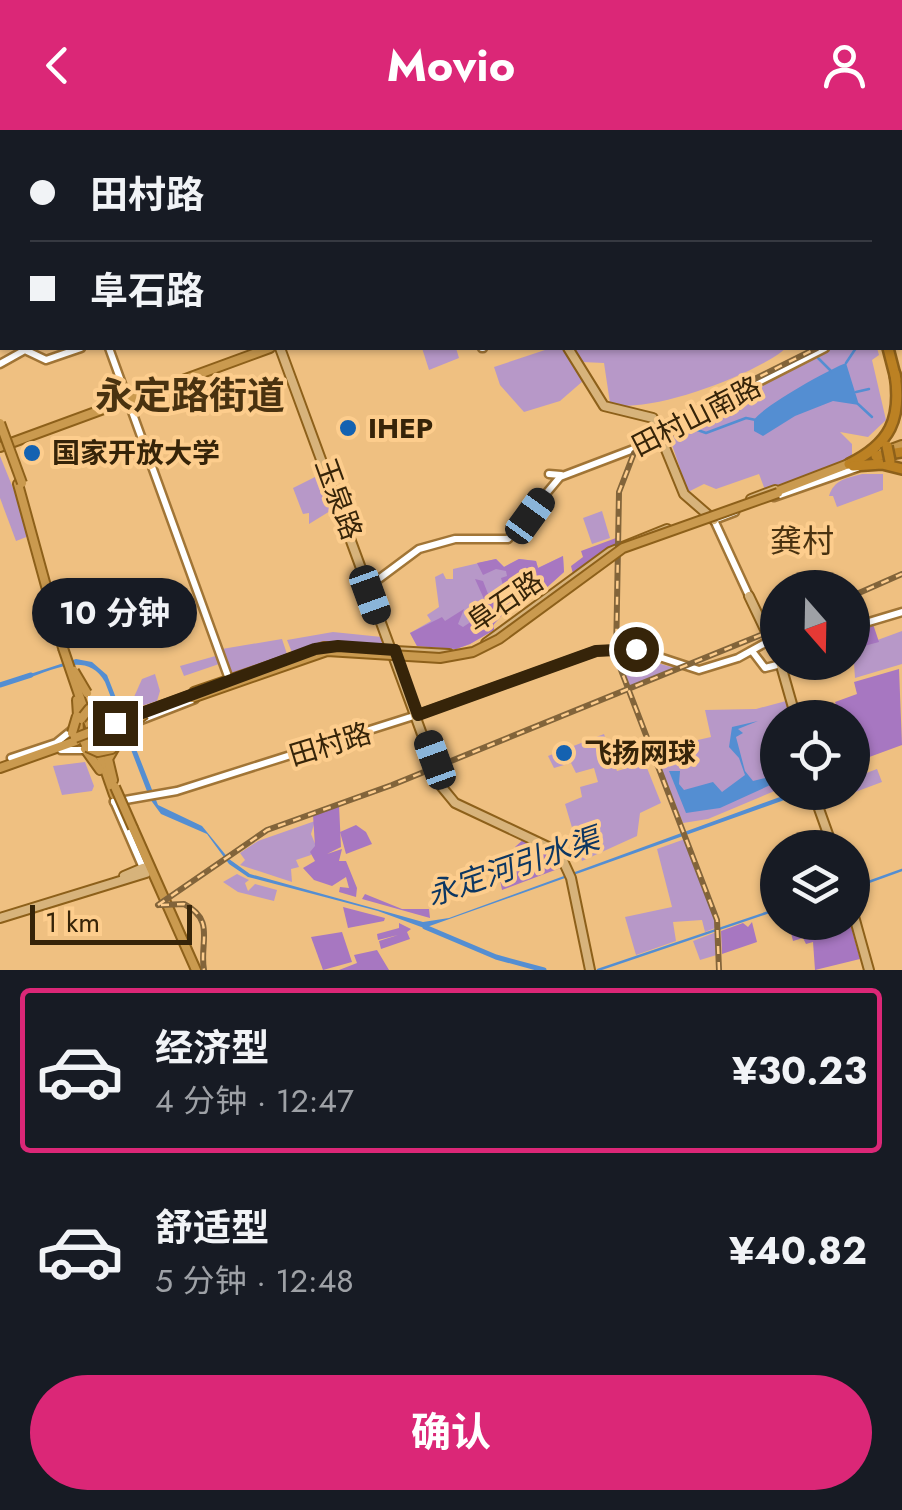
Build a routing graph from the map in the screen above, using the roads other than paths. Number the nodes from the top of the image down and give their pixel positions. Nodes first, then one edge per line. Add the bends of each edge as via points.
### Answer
1 (22, 350) edge
2 (26, 350) edge
3 (73, 350) edge
4 (111, 350) edge
5 (261, 350) edge
6 (283, 350) edge
7 (570, 350) edge
8 (820, 350) edge
9 (888, 350) edge
10 (0, 363) edge
11 (900, 392) edge
12 (128, 398) junction
13 (0, 423) edge
14 (0, 433) edge
15 (902, 433) edge
16 (663, 437) junction
17 (4, 444) edge
18 (886, 444) junction
19 (902, 448) edge
20 (876, 456) joint
21 (841, 470) junction
22 (902, 472) edge
23 (549, 474) dead end
24 (562, 474) junction
25 (20, 483) junction
26 (796, 485) junction
27 (777, 492) junction
28 (27, 501) junction
29 (32, 517) dead end
30 (712, 518) junction
31 (43, 556) dead end
32 (46, 568) junction
33 (369, 586) junction
34 (51, 592) junction
35 (750, 596) joint
36 (902, 612) edge
37 (760, 616) edge
38 (870, 621) edge
39 (760, 647) edge
40 (394, 652) junction
41 (752, 652) junction
42 (760, 662) edge
43 (73, 670) junction
44 (232, 680) junction
45 (92, 689) dead end
46 (193, 696) junction
47 (79, 697) junction
48 (111, 707) junction
49 (160, 708) junction
50 (144, 714) junction
51 (417, 716) junction
52 (101, 729) junction
53 (126, 736) dead end
54 (78, 738) junction
55 (113, 749) junction
56 (102, 764) junction
57 (5, 765) edge
58 (109, 772) junction
59 (116, 796) junction
60 (539, 840) junction
61 (136, 842) junction
62 (141, 853) junction
63 (145, 871) joint
64 (572, 875) junction
65 (0, 916) edge
66 (858, 940) edge
67 (860, 940) edge
68 (194, 967) edge
69 (591, 967) edge
70 (868, 970) edge

1 - 10 main road
2 - 3 main road via 45,359
4 - 12 main road
5 - 12 highway
6 - 33 main road, 玉泉路
7 - 16 main road via 604,406 650,416
8 - 16 main road, 田村山南路 via 693,414
9 - 11 highway
11 - 18 highway
12 - 17 highway
12 - 17 highway
12 - 44 main road
13 - 25 highway, bridge
14 - 25 highway, bridge
15 - 18 highway
16 - 24 main road, 田村山南路
16 - 30 main road via 685,493
16 - 33 main road, 田村山南路 via 564,475 508,539 455,539 420,548
17 - 28 highway
18 - 21 highway
18 - 22 highway, bridge
19 - 20 highway
19 - 21 highway, 阜石路
20 - 21 highway, 阜石路
21 - 22 highway via 878,464
21 - 26 highway, 阜石路
21 - 26 highway, 阜石路
21 - 27 main road
23 - 24 main road
24 - 33 main road, 田村山南路 via 509,537 454,538 414,548
25 - 28 highway
26 - 27 highway, 阜石路
27 - 30 main road
27 - 46 highway, 阜石路, bridge via 622,546 472,651 432,656 326,649
28 - 29 highway
28 - 32 highway
30 - 35 main road
30 - 40 main road, 阜石路 via 624,544 472,649
30 - 40 main road, 阜石路 via 622,550 481,651 449,660
31 - 32 highway
32 - 34 highway
33 - 40 main road, 玉泉路
33 - 40 main road, 玉泉路
34 - 43 highway, bridge
34 - 47 highway, bridge
35 - 37 main road
36 - 38 main road
39 - 41 main road, 田村路, bridge
40 - 44 main road, 阜石路 via 329,652
40 - 44 main road, 阜石路 via 324,647
40 - 51 main road
41 - 42 main road
41 - 51 main road, 田村路 via 694,670 636,649 599,650
43 - 47 highway, bridge
43 - 48 highway, bridge via 90,696
44 - 46 main road, 阜石路
45 - 47 main road
46 - 48 main road, 阜石路 via 139,710
46 - 49 highway, 阜石路
46 - 49 highway, 阜石路
46 - 53 main road, 阜石路 via 140,720
47 - 52 highway via 104,741 114,744 117,734
47 - 54 highway, bridge
47 - 55 highway, bridge via 80,736 87,747
47 - 56 highway
47 - 58 highway
48 - 50 highway
48 - 54 highway, bridge via 92,708
49 - 50 highway, 阜石路
50 - 52 highway, 阜石路, bridge
50 - 55 highway, bridge
51 - 59 main road, 田村路 via 152,796
51 - 60 main road via 447,796
52 - 52 highway, bridge via 97,712 109,714
52 - 54 highway, 阜石路, bridge
52 - 58 highway
54 - 56 highway via 82,733
54 - 57 highway
54 - 57 main road
54 - 57 main road via 66,748
54 - 59 highway
55 - 59 highway
56 - 59 highway
58 - 59 highway
59 - 61 highway, bridge
59 - 62 main road
60 - 64 main road via 559,852
60 - 64 main road via 562,850
61 - 62 highway
61 - 68 highway
62 - 63 main road
63 - 65 main road
64 - 69 main road
66 - 70 main road
67 - 70 main road

